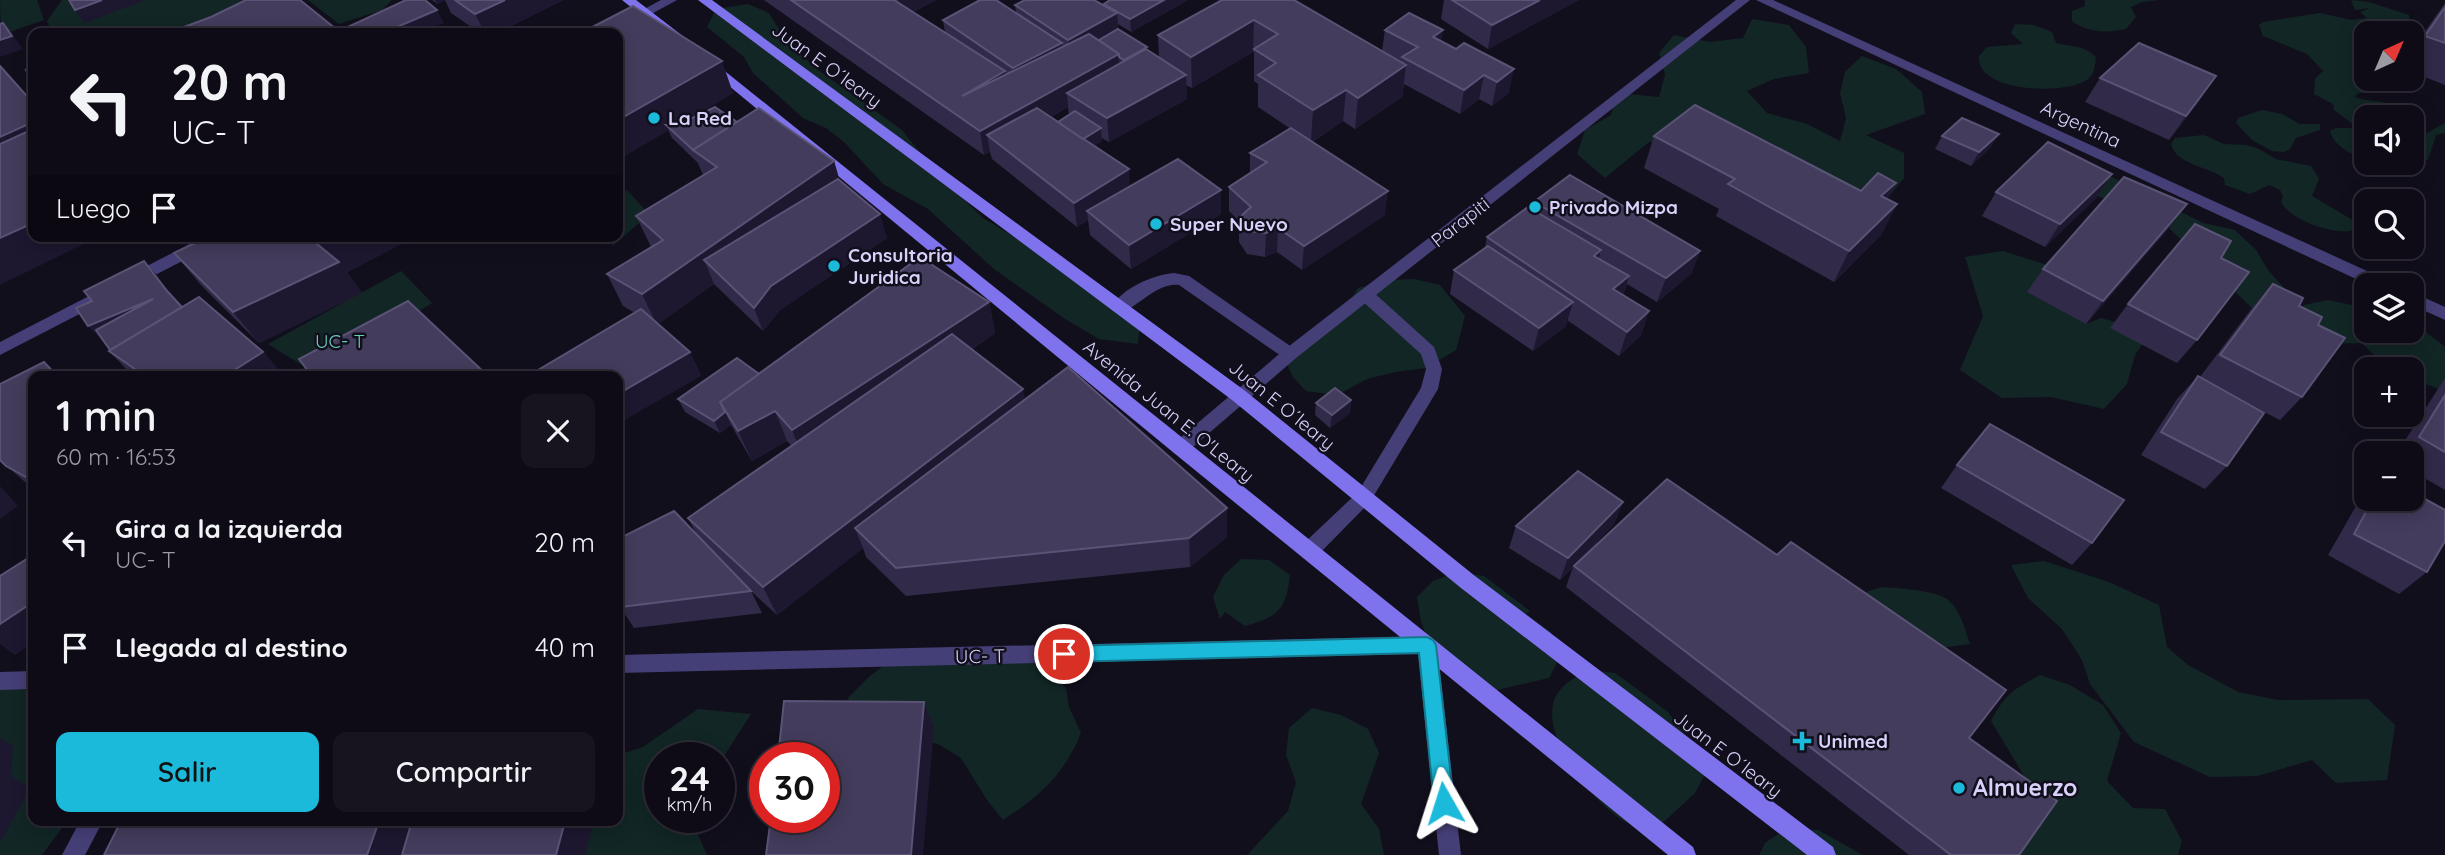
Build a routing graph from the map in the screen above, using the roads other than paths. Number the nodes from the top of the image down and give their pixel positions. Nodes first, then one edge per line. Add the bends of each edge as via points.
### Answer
1 (628, 0) edge
2 (671, 0) edge
3 (704, 0) edge
4 (1744, 0) edge
5 (1762, 0) edge
6 (648, 12) junction
7 (617, 28) edge
8 (206, 242) edge
9 (2357, 273) edge
10 (1366, 295) junction
11 (2424, 304) edge
12 (1119, 307) junction
13 (2445, 314) edge
14 (0, 349) edge
15 (1290, 354) junction
16 (1238, 395) junction
17 (1180, 448) junction
18 (1364, 497) junction
19 (1308, 551) junction
20 (1427, 645) junction
21 (623, 664) edge
22 (28, 680) edge
23 (0, 681) edge
24 (89, 826) edge
25 (73, 855) edge
26 (1450, 855) edge
27 (1685, 855) edge
28 (1825, 855) edge

1 - 6 street, Avenida Juan E. O'Leary
2 - 6 street
3 - 12 street, Juan E O´leary
4 - 10 street, Parapiti
5 - 9 street, Argentina
6 - 7 street
6 - 17 street, Avenida Juan E. O'Leary
8 - 14 street
10 - 15 street, Parapiti
10 - 18 street via 1428,351 1434,369 1429,389
11 - 13 street
12 - 15 street via 1159,279 1183,280
12 - 16 street, Juan E O´leary
15 - 16 street, Parapiti
16 - 17 street, Parapiti
16 - 18 street, Juan E O´leary
17 - 19 street, Avenida Juan E. O'Leary
18 - 19 street
18 - 28 street, Juan E O´leary
19 - 20 street, Avenida Juan E. O'Leary
20 - 21 street, UC- T
20 - 26 street
20 - 27 street, Avenida Juan E. O'Leary
22 - 23 street
24 - 25 street

